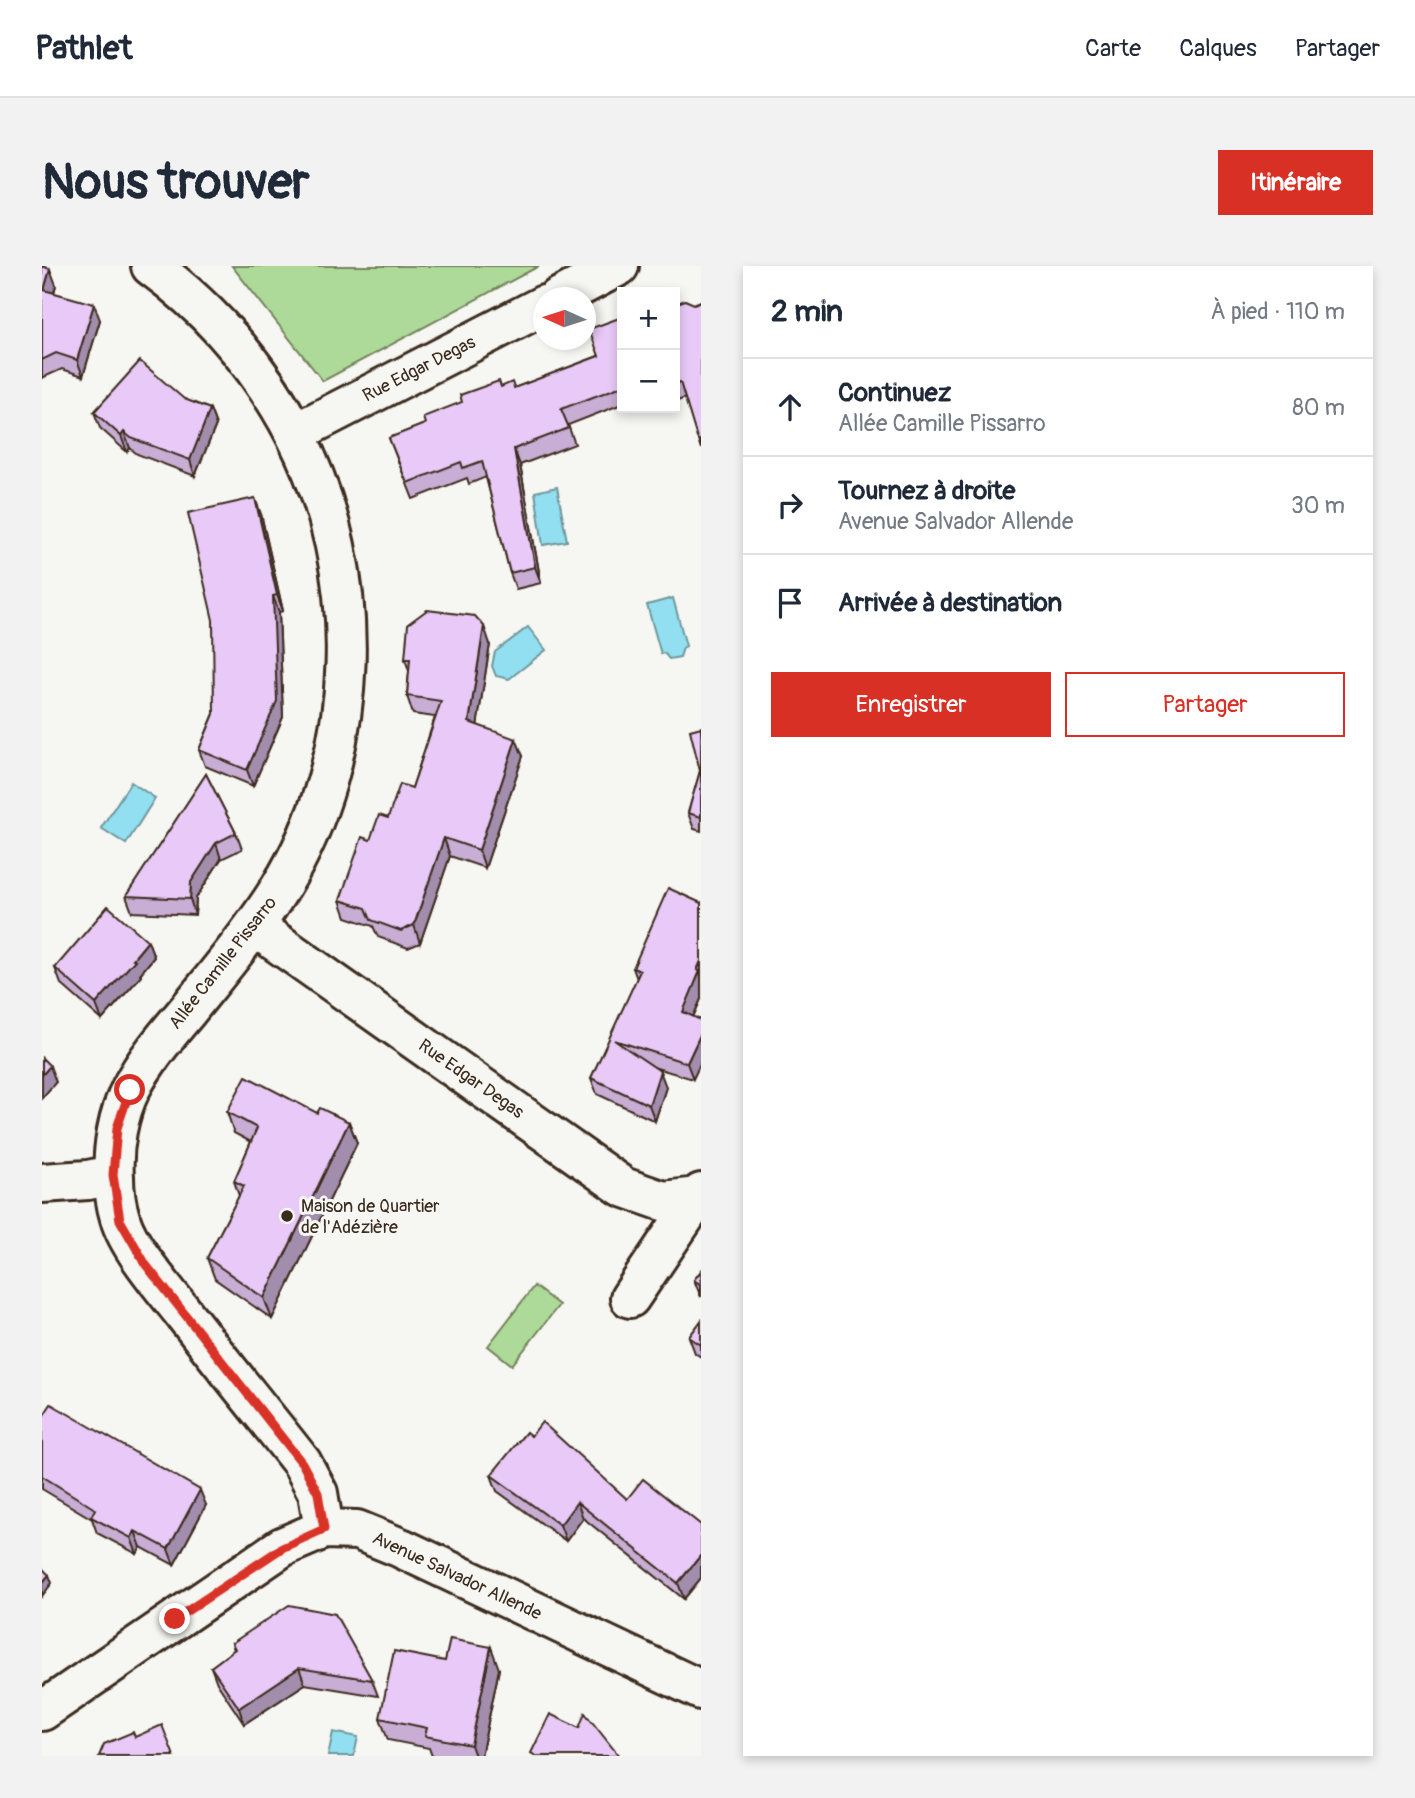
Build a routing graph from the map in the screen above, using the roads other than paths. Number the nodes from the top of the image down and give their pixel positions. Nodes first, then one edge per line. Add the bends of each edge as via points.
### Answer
1 (151, 266) edge
2 (619, 266) edge
3 (579, 287) edge
4 (533, 311) edge
5 (295, 433) junction
6 (255, 927) junction
7 (113, 1175) junction
8 (42, 1183) edge
9 (699, 1195) edge
10 (630, 1298) dead end
11 (324, 1529) junction
12 (701, 1690) edge
13 (42, 1711) edge

1 - 5 street, Allée Camille Pissarro via 223,330 262,379
2 - 3 street
4 - 5 street, Rue Edgar Degas
5 - 6 street, Allée Camille Pissarro via 324,505 340,575 346,638 344,698 334,758 310,828 283,884
6 - 7 street, Allée Camille Pissarro via 153,1052 130,1090 117,1128
6 - 9 street, Rue Edgar Degas via 623,1187 663,1201
7 - 8 street
7 - 11 street, Allée Camille Pissarro via 120,1220 146,1265 302,1463 318,1493
9 - 10 street, Rue Edgar Degas
11 - 12 street, Avenue Salvador Allende via 357,1530 401,1548
11 - 13 street, Avenue Salvador Allende via 282,1548

